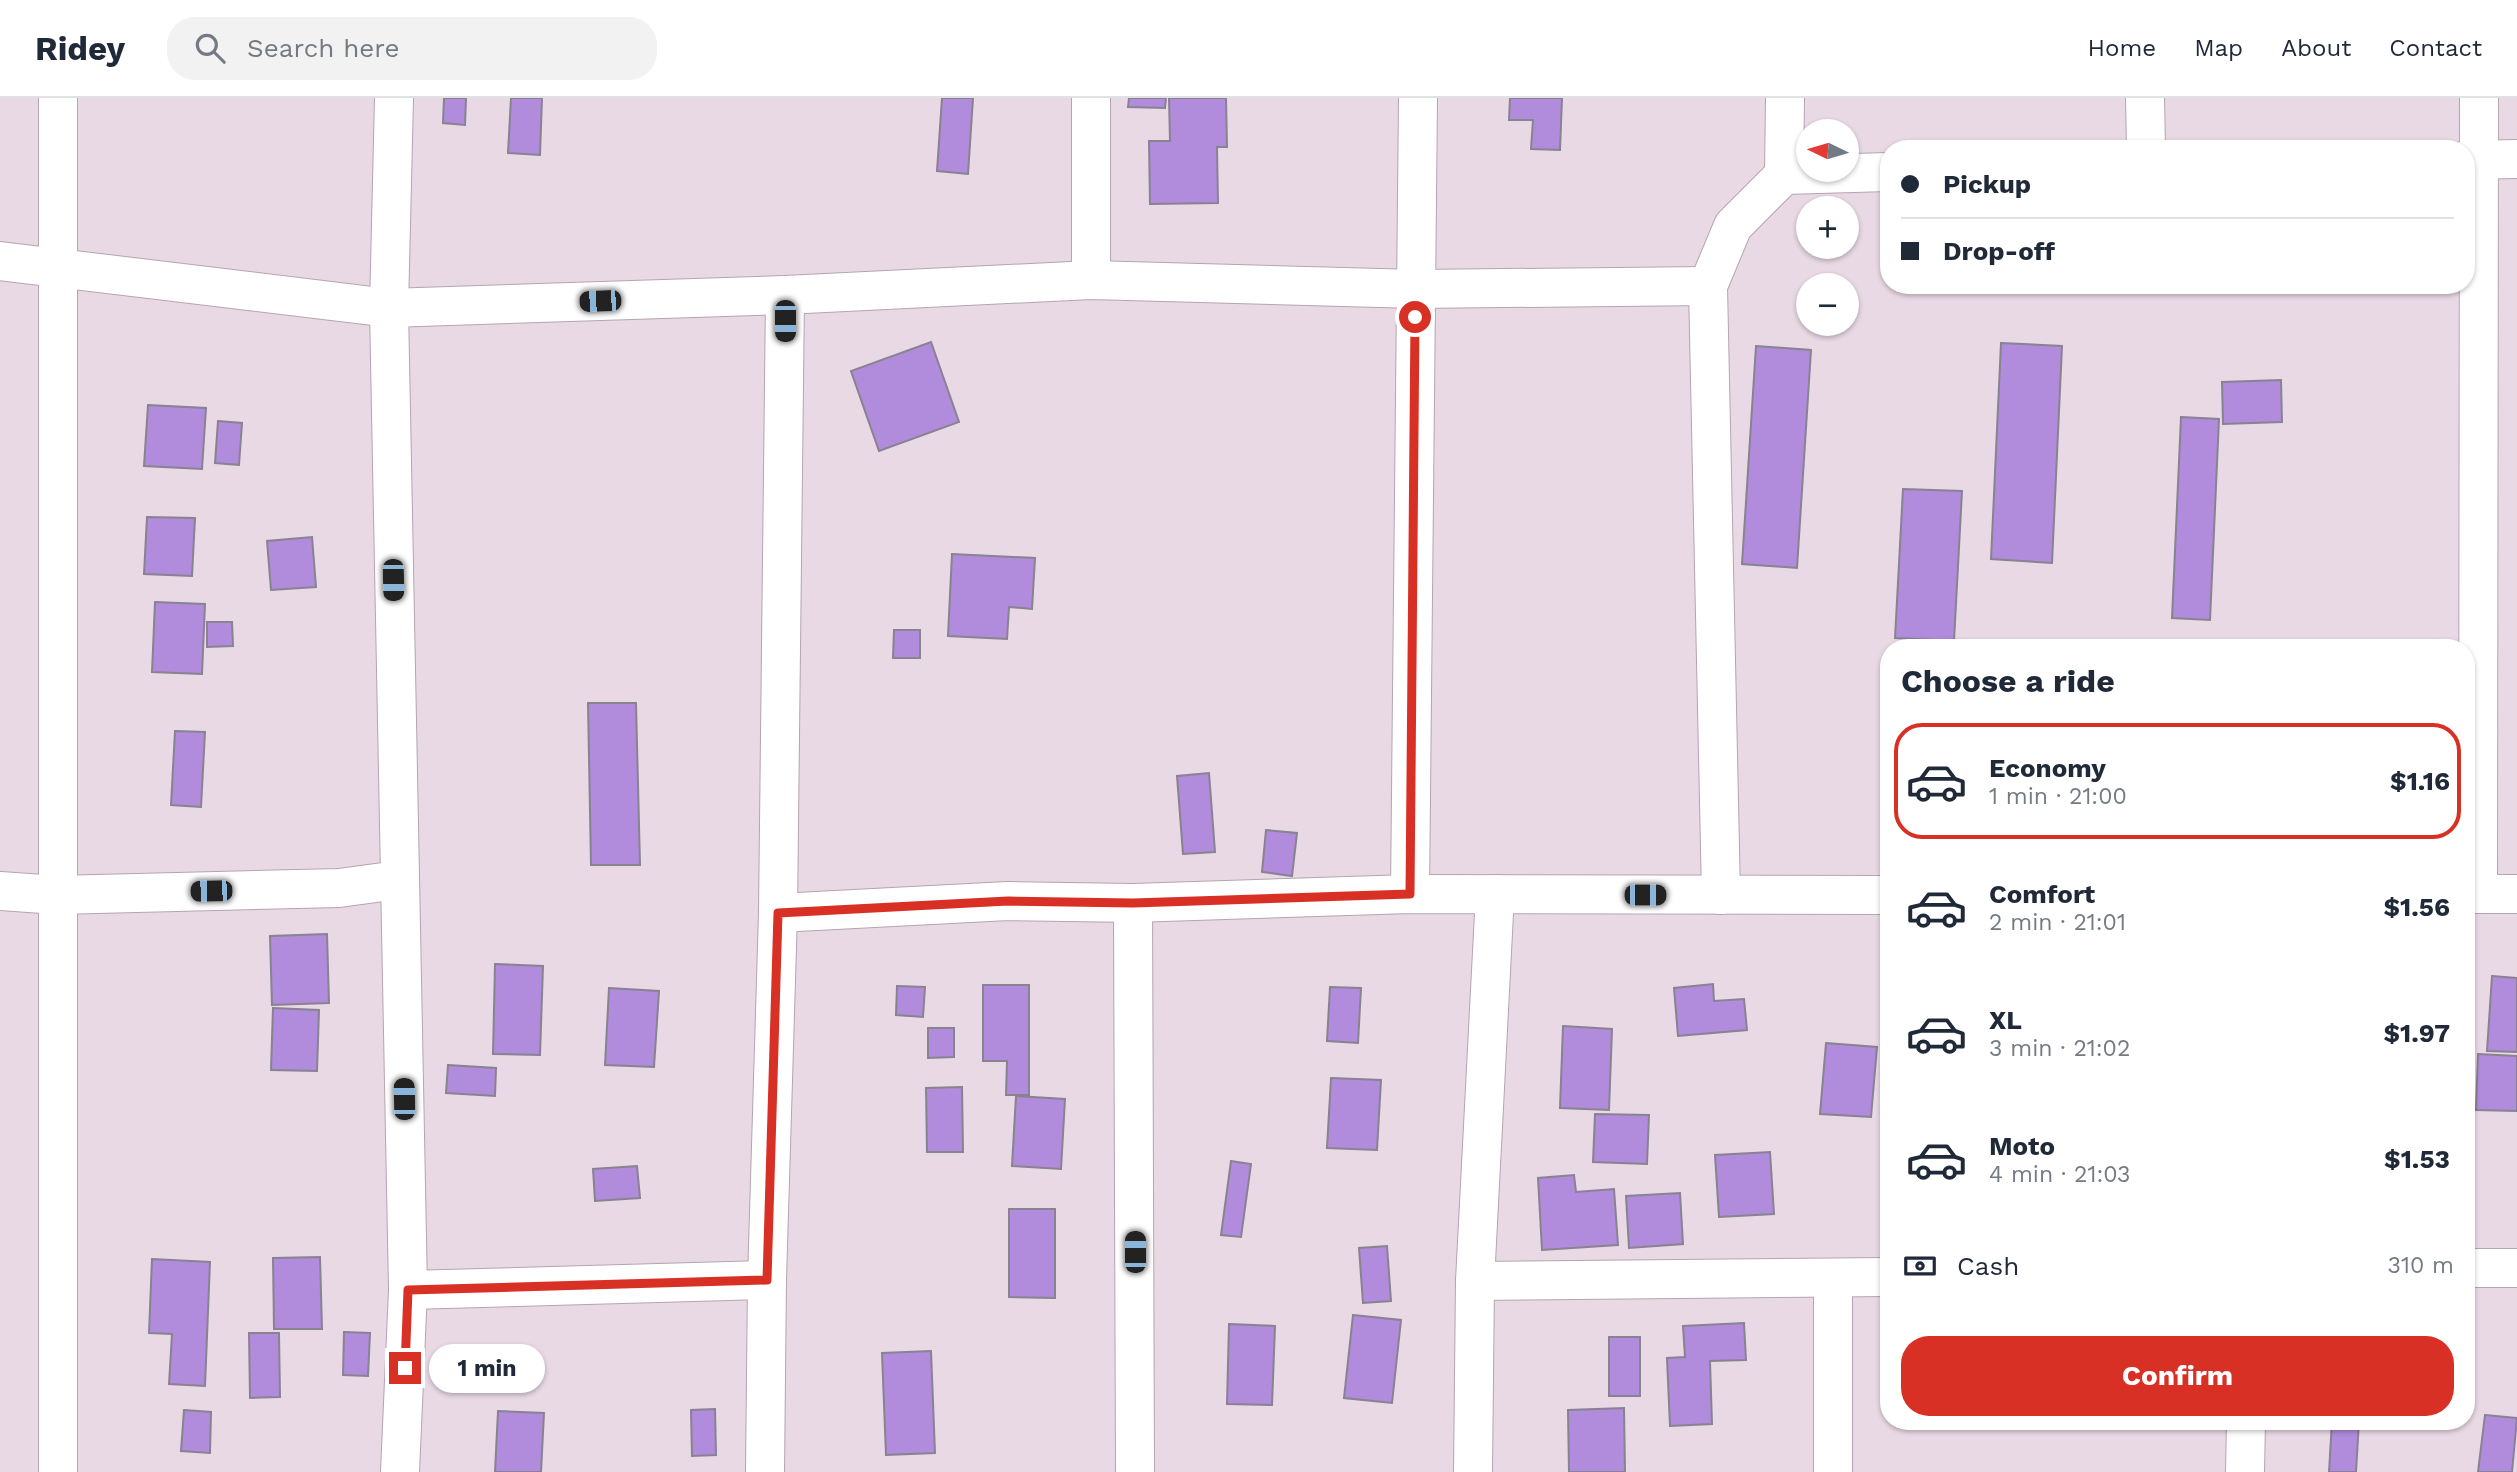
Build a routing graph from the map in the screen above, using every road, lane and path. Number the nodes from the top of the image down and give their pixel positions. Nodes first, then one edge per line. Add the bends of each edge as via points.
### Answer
1 (58, 98) edge
2 (394, 98) edge
3 (1091, 98) edge
4 (1418, 98) edge
5 (1785, 98) edge
6 (2146, 98) edge
7 (2479, 98) edge
8 (2146, 140) edge
9 (2474, 140) edge
10 (2517, 159) edge
11 (2475, 160) edge
12 (1880, 172) edge
13 (1784, 175) junction
14 (0, 261) edge
15 (58, 266) junction
16 (1091, 280) junction
17 (1708, 286) junction
18 (1416, 289) junction
19 (2472, 294) edge
20 (785, 295) junction
21 (389, 308) junction
22 (2472, 639) edge
23 (398, 880) junction
24 (0, 891) edge
25 (1410, 894) junction
26 (1495, 894) junction
27 (2475, 894) edge
28 (2517, 894) edge
29 (57, 895) junction
30 (1721, 895) junction
31 (1880, 895) edge
32 (1133, 903) junction
33 (778, 913) junction
34 (2475, 1268) edge
35 (2517, 1268) edge
36 (1880, 1277) edge
37 (1833, 1278) junction
38 (767, 1280) junction
39 (1475, 1281) junction
40 (408, 1290) junction
41 (2246, 1430) edge
42 (58, 1472) edge
43 (400, 1472) edge
44 (765, 1472) edge
45 (1135, 1472) edge
46 (1472, 1472) edge
47 (1833, 1472) edge
48 (2245, 1472) edge

1 - 15 street
2 - 21 street
3 - 16 street
4 - 18 street
5 - 13 street
6 - 8 street
7 - 9 street
10 - 11 street
12 - 13 street
13 - 17 street via 1732,226
14 - 15 street
15 - 21 street
15 - 29 street
16 - 18 street
16 - 20 street
17 - 18 street
17 - 30 street
18 - 25 street
19 - 22 street
20 - 21 street
20 - 33 street
21 - 23 street
23 - 29 street via 339,888
23 - 40 street
24 - 29 street
25 - 26 street
25 - 32 street
26 - 30 street
26 - 39 street
27 - 28 street
29 - 42 street
30 - 31 street
32 - 33 street via 1008,901
32 - 45 street
33 - 38 street
34 - 35 street
36 - 37 street
37 - 39 street
37 - 47 street
38 - 40 street
38 - 44 street
39 - 46 street
40 - 43 street
41 - 48 street

